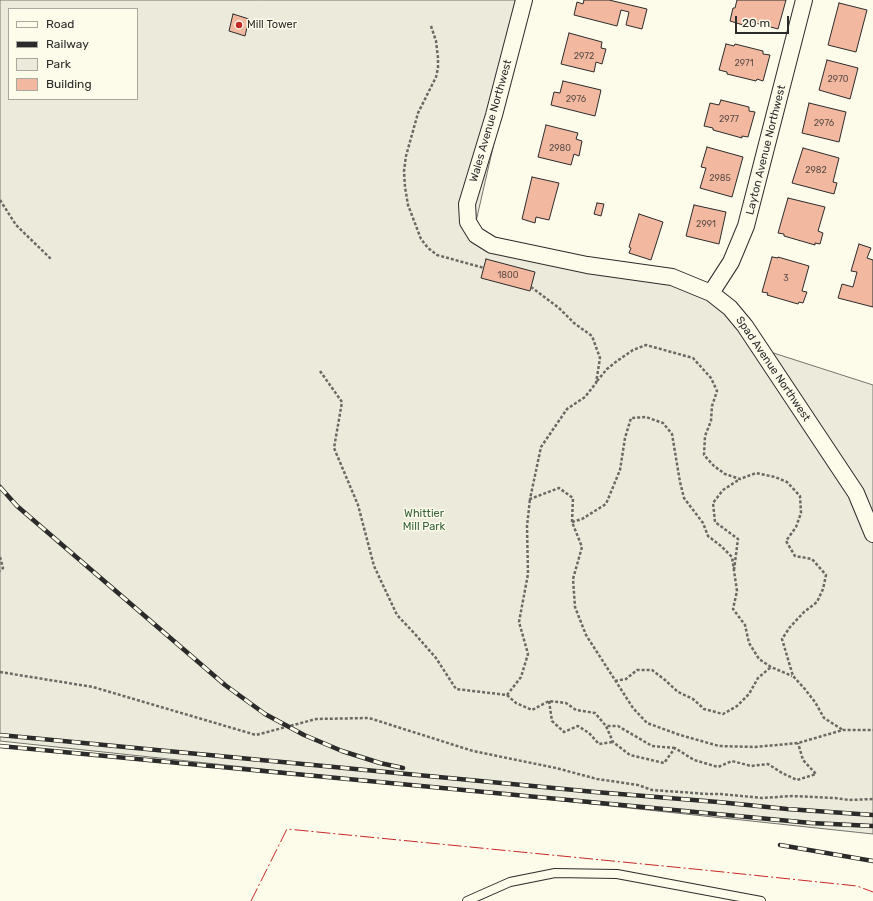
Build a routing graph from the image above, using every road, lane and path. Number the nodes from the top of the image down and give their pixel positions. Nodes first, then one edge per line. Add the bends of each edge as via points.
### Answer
1 (524, 0) edge
2 (804, 0) edge
3 (431, 26) dead end
4 (0, 200) edge
5 (480, 238) joint
6 (51, 259) dead end
7 (484, 268) dead end
8 (531, 287) dead end
9 (711, 293) junction
10 (320, 370) dead end
11 (596, 382) junction
12 (740, 479) junction
13 (530, 499) junction
14 (572, 522) junction
15 (873, 534) edge
16 (0, 557) edge
17 (0, 571) edge
18 (734, 573) junction
19 (771, 667) junction
20 (0, 672) edge
21 (793, 676) junction
22 (614, 681) junction
23 (507, 695) junction
24 (550, 701) junction
25 (606, 726) junction
26 (843, 730) junction
27 (873, 730) edge
28 (613, 742) junction
29 (798, 743) junction
30 (675, 748) junction
31 (873, 799) edge
32 (468, 901) edge
33 (761, 901) edge

1 - 5 street, Wales Avenue Northwest via 494,115 467,204 468,222
2 - 9 street, Layton Avenue Northwest via 746,226 731,262
3 - 7 path via 436,41 438,68 418,113 406,156 404,171 408,205 421,239 428,248 437,255
4 - 6 path via 16,225
5 - 9 street, Spad Avenue Northwest via 492,246 587,266 672,277
8 - 11 path via 592,336 600,358
9 - 15 street, Spad Avenue Northwest via 730,308 748,330 856,493
10 - 23 path via 342,402 334,448 358,506 374,566 397,615 436,658 456,689
11 - 12 path via 607,369 633,350 646,345 694,358 711,378 717,391 705,436 704,455 725,474
11 - 13 path via 585,397 567,409 541,447
12 - 18 path via 723,490 713,503 715,522 738,539
12 - 21 path via 756,473 775,477 787,482 800,496 801,513 796,527 786,541 795,556 812,558 826,575 817,602 804,612 782,639
13 - 14 path via 559,488 573,498
13 - 23 path via 527,526 528,574 519,622 528,654 521,677
14 - 18 path via 582,519 606,504 620,470 631,418 646,417 664,423 672,434 684,498 703,523 708,536 732,558
14 - 22 path via 582,547 573,579 575,607 586,635
16 - 17 path via 4,568
18 - 19 path via 737,591 733,609 745,624 749,643 759,659
19 - 21 path
19 - 22 path via 758,678 750,694 737,706 722,714 704,709 652,670 637,670 626,679
20 - 31 path via 93,687 256,735 316,720 370,718 473,751 652,790 762,798 792,796
21 - 26 path via 815,702 824,718
22 - 29 path via 647,723 680,735 719,746 755,747
23 - 24 path via 516,703 532,710
24 - 25 path via 566,703 576,710 595,713
24 - 28 path via 552,720 564,732 578,726 599,744
25 - 28 path
25 - 30 path via 618,726 652,746
26 - 27 path
26 - 29 path
28 - 30 path via 630,755 664,763
29 - 30 path via 804,760 816,774 797,780 768,764 751,766 732,761 718,767 694,760
32 - 33 lane via 510,882 555,873 617,874

